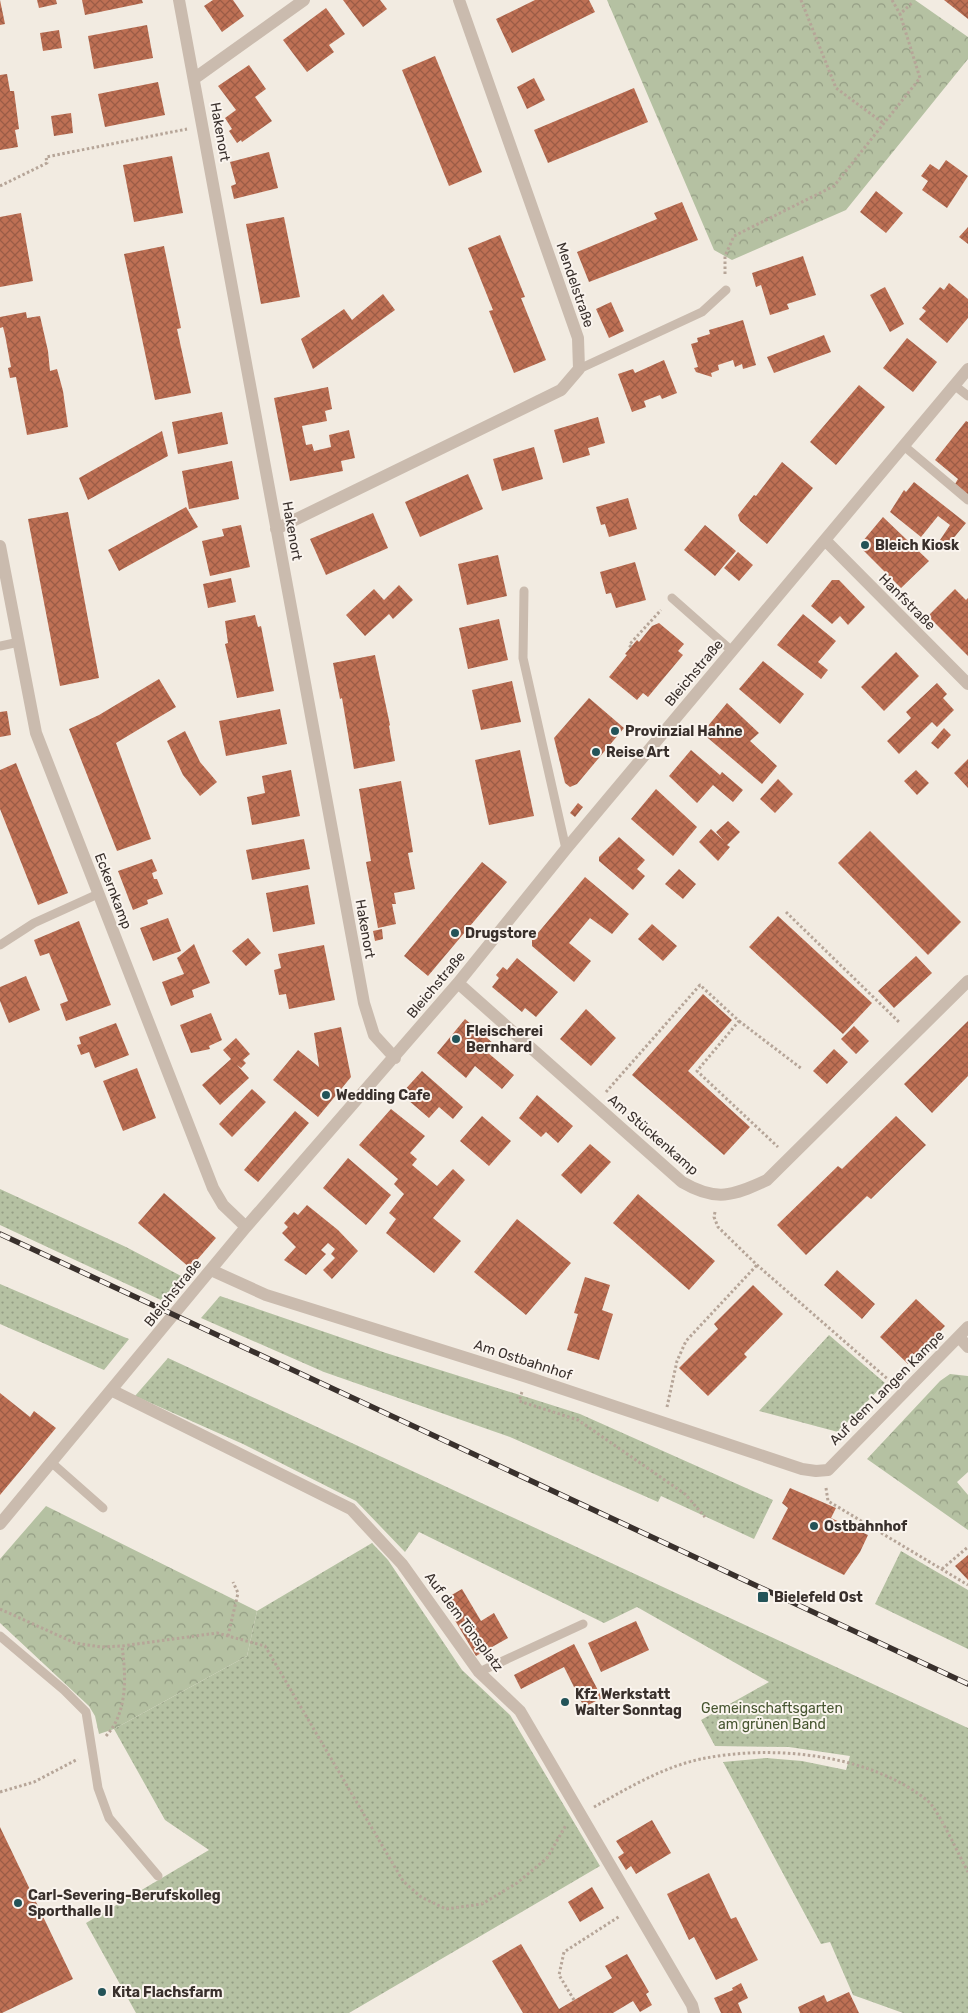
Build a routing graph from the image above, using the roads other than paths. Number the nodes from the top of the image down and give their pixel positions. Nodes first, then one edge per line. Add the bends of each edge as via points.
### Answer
1 (179, 0) edge
2 (304, 0) edge
3 (459, 0) edge
4 (194, 78) junction
5 (726, 290) road end
6 (579, 369) junction
7 (968, 369) edge
8 (954, 385) junction
9 (968, 396) edge
10 (904, 446) junction
11 (968, 500) edge
12 (276, 529) junction
13 (825, 540) junction
14 (0, 546) edge
15 (524, 591) dead end
16 (672, 598) road end
17 (19, 642) junction
18 (0, 646) edge
19 (732, 651) junction
20 (968, 684) edge
21 (566, 849) junction
22 (98, 894) junction
23 (0, 945) edge
24 (968, 980) edge
25 (458, 984) junction
26 (395, 1058) junction
27 (246, 1228) junction
28 (210, 1270) junction
29 (968, 1327) edge
30 (958, 1337) junction
31 (968, 1347) edge
32 (112, 1391) junction
33 (52, 1462) junction
34 (828, 1470) joint
35 (103, 1508) dead end
36 (0, 1524) edge
37 (583, 1624) dead end
38 (0, 1636) edge
39 (479, 1672) junction
40 (158, 1876) dead end
41 (694, 2013) edge

1 - 4 street, Hakenort
2 - 4 street
3 - 6 street, Mendelstraße via 578,338
4 - 12 street, Hakenort
5 - 6 lane via 702,312
6 - 12 street via 561,390
7 - 8 street, Bleichstraße
8 - 9 lane
8 - 10 street, Bleichstraße
10 - 11 lane
10 - 13 street, Bleichstraße
12 - 26 street, Hakenort via 364,1003 374,1035
13 - 19 street, Bleichstraße
13 - 20 street, Hanfstraße
14 - 17 street, Eckernkamp
15 - 21 lane via 523,658
16 - 19 lane
17 - 18 lane
17 - 22 street, Eckernkamp via 36,733
19 - 21 street, Bleichstraße
21 - 25 street, Bleichstraße
22 - 23 lane via 34,923
22 - 27 street, Eckernkamp via 213,1188 223,1205
24 - 25 street, Am Stückenkamp via 767,1180 740,1193 716,1196 699,1192 682,1182
25 - 26 street, Bleichstraße
26 - 27 street, Bleichstraße
27 - 28 street, Bleichstraße
28 - 32 street, Bleichstraße
28 - 34 street, Am Ostbahnhof via 266,1295 527,1377 802,1469
29 - 30 street, Auf dem Langen Kampe
30 - 31 street
30 - 34 street, Auf dem Langen Kampe
32 - 33 street, Bleichstraße
32 - 39 street, Auf dem Tönsplatz via 351,1509 402,1564
33 - 35 lane
33 - 36 street, Bleichstraße
37 - 39 lane
38 - 40 lane via 86,1712 98,1788 109,1818
39 - 41 street, Auf dem Tönsplatz via 520,1711 636,1907

